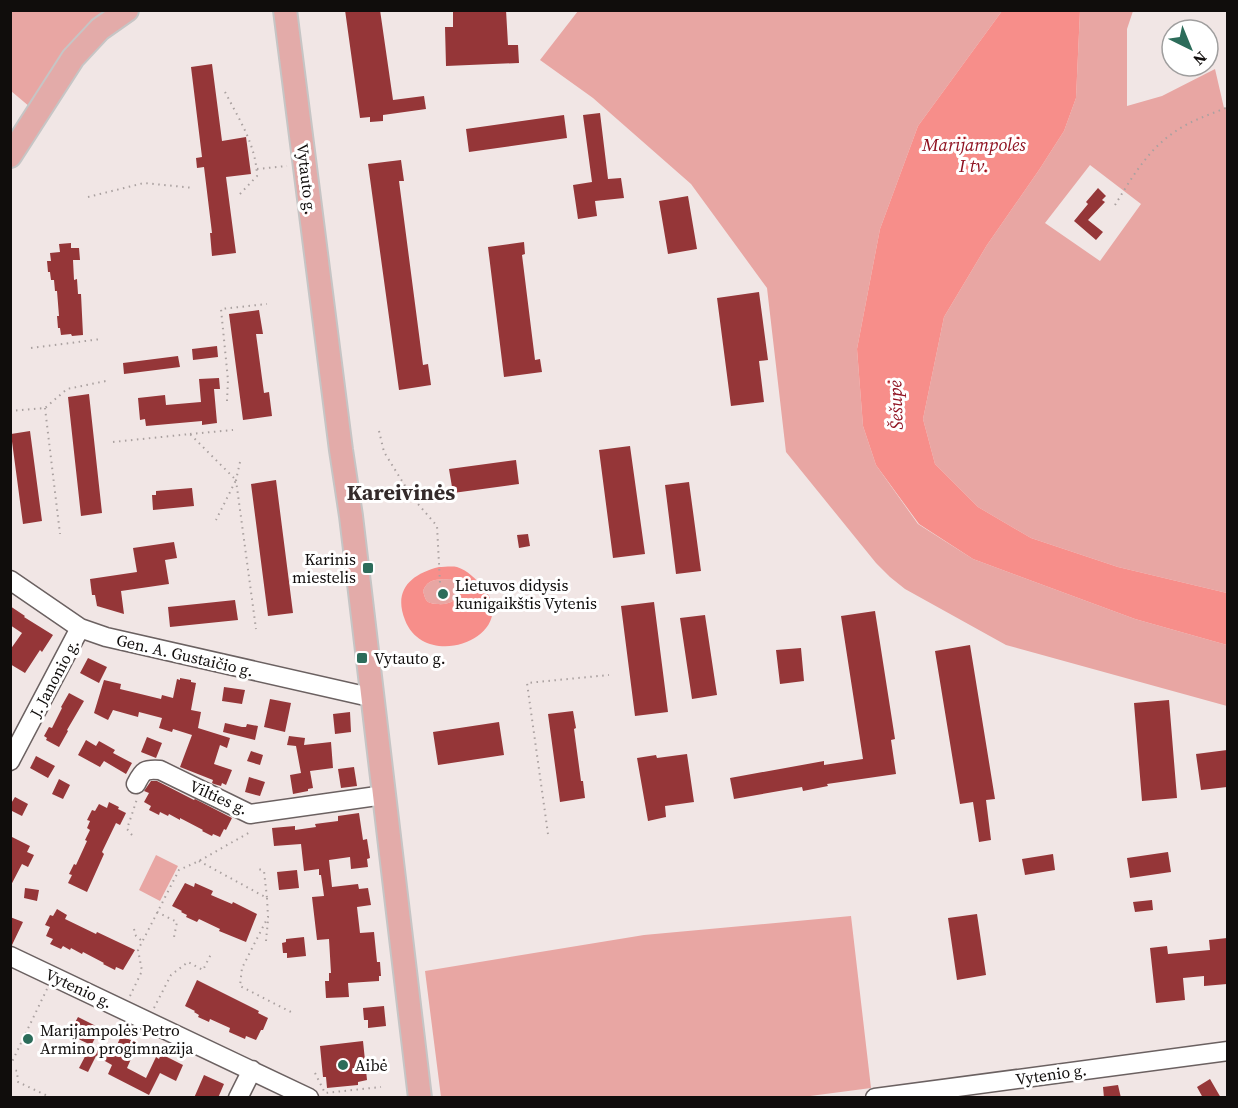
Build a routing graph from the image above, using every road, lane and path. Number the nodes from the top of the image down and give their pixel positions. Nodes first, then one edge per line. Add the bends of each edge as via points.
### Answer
1 (127, 10) edge
2 (285, 10) edge
3 (225, 92) dead end
4 (1227, 107) edge
5 (10, 156) edge
6 (305, 163) junction
7 (257, 169) junction
8 (194, 188) dead end
9 (239, 195) dead end
10 (88, 197) dead end
11 (1115, 205) dead end
12 (267, 304) dead end
13 (101, 339) dead end
14 (31, 348) dead end
15 (106, 381) dead end
16 (227, 401) dead end
17 (45, 408) junction
18 (10, 411) edge
19 (233, 430) dead end
20 (379, 430) dead end
21 (190, 434) junction
22 (113, 441) dead end
23 (240, 462) dead end
24 (236, 480) junction
25 (216, 520) dead end
26 (60, 534) dead end
27 (10, 580) edge
28 (440, 583) dead end
29 (80, 628) junction
30 (256, 629) dead end
31 (609, 675) dead end
32 (374, 698) junction
33 (10, 760) edge
34 (136, 784) joint
35 (384, 795) junction
36 (252, 831) dead end
37 (548, 834) dead end
38 (132, 835) dead end
39 (199, 861) junction
40 (256, 868) dead end
41 (267, 898) junction
42 (157, 912) junction
43 (268, 917) junction
44 (134, 929) dead end
45 (174, 937) dead end
46 (142, 941) junction
47 (266, 941) dead end
48 (211, 954) dead end
49 (10, 956) edge
50 (53, 975) junction
51 (124, 1009) junction
52 (291, 1012) dead end
53 (148, 1020) junction
54 (1227, 1050) edge
55 (10, 1067) edge
56 (252, 1070) junction
57 (315, 1072) dead end
58 (381, 1087) dead end
59 (52, 1098) edge
60 (238, 1098) edge
61 (309, 1098) edge
62 (420, 1098) edge
63 (875, 1098) edge

1 - 5 main road via 100,29 73,58
2 - 6 main road, Vytauto g.
3 - 7 path via 254,149
4 - 11 path via 1166,138 1139,168
6 - 7 path
6 - 32 main road, Vytauto g.
7 - 9 path via 257,176
8 - 10 path via 144,183
12 - 16 path via 221,309
13 - 14 path
15 - 17 path via 67,389
17 - 18 path
17 - 26 path
19 - 21 path
20 - 28 path via 384,452 412,497 437,526
21 - 22 path
21 - 24 path
23 - 24 path
24 - 25 path
24 - 30 path
27 - 29 street, Gen. A. Gustaičio g.
29 - 32 street, Gen. A. Gustaičio g.
29 - 33 street, J. Janonio g.
31 - 37 path via 526,683
32 - 35 main road, Vytauto g.
34 - 35 street, Vilties g. via 141,773 160,770 250,814
34 - 38 path via 137,800 127,829
35 - 62 main road, Vytauto g.
36 - 39 path
39 - 41 path
39 - 42 path via 179,870
40 - 41 path via 264,871
41 - 43 path
42 - 45 path via 177,922
42 - 46 path
43 - 47 path
43 - 52 path via 242,968 240,986
44 - 46 path
46 - 51 path via 138,950 141,971
48 - 53 path via 203,970 188,962 171,975
49 - 50 street, Vytenio g.
50 - 51 street, Vytenio g.
50 - 55 path
51 - 53 street, Vytenio g.
53 - 56 street, Vytenio g.
54 - 63 street, Vytenio g.
55 - 59 path via 17,1071 18,1082
56 - 60 street
56 - 61 street, Vytenio g.
57 - 58 path via 325,1093

